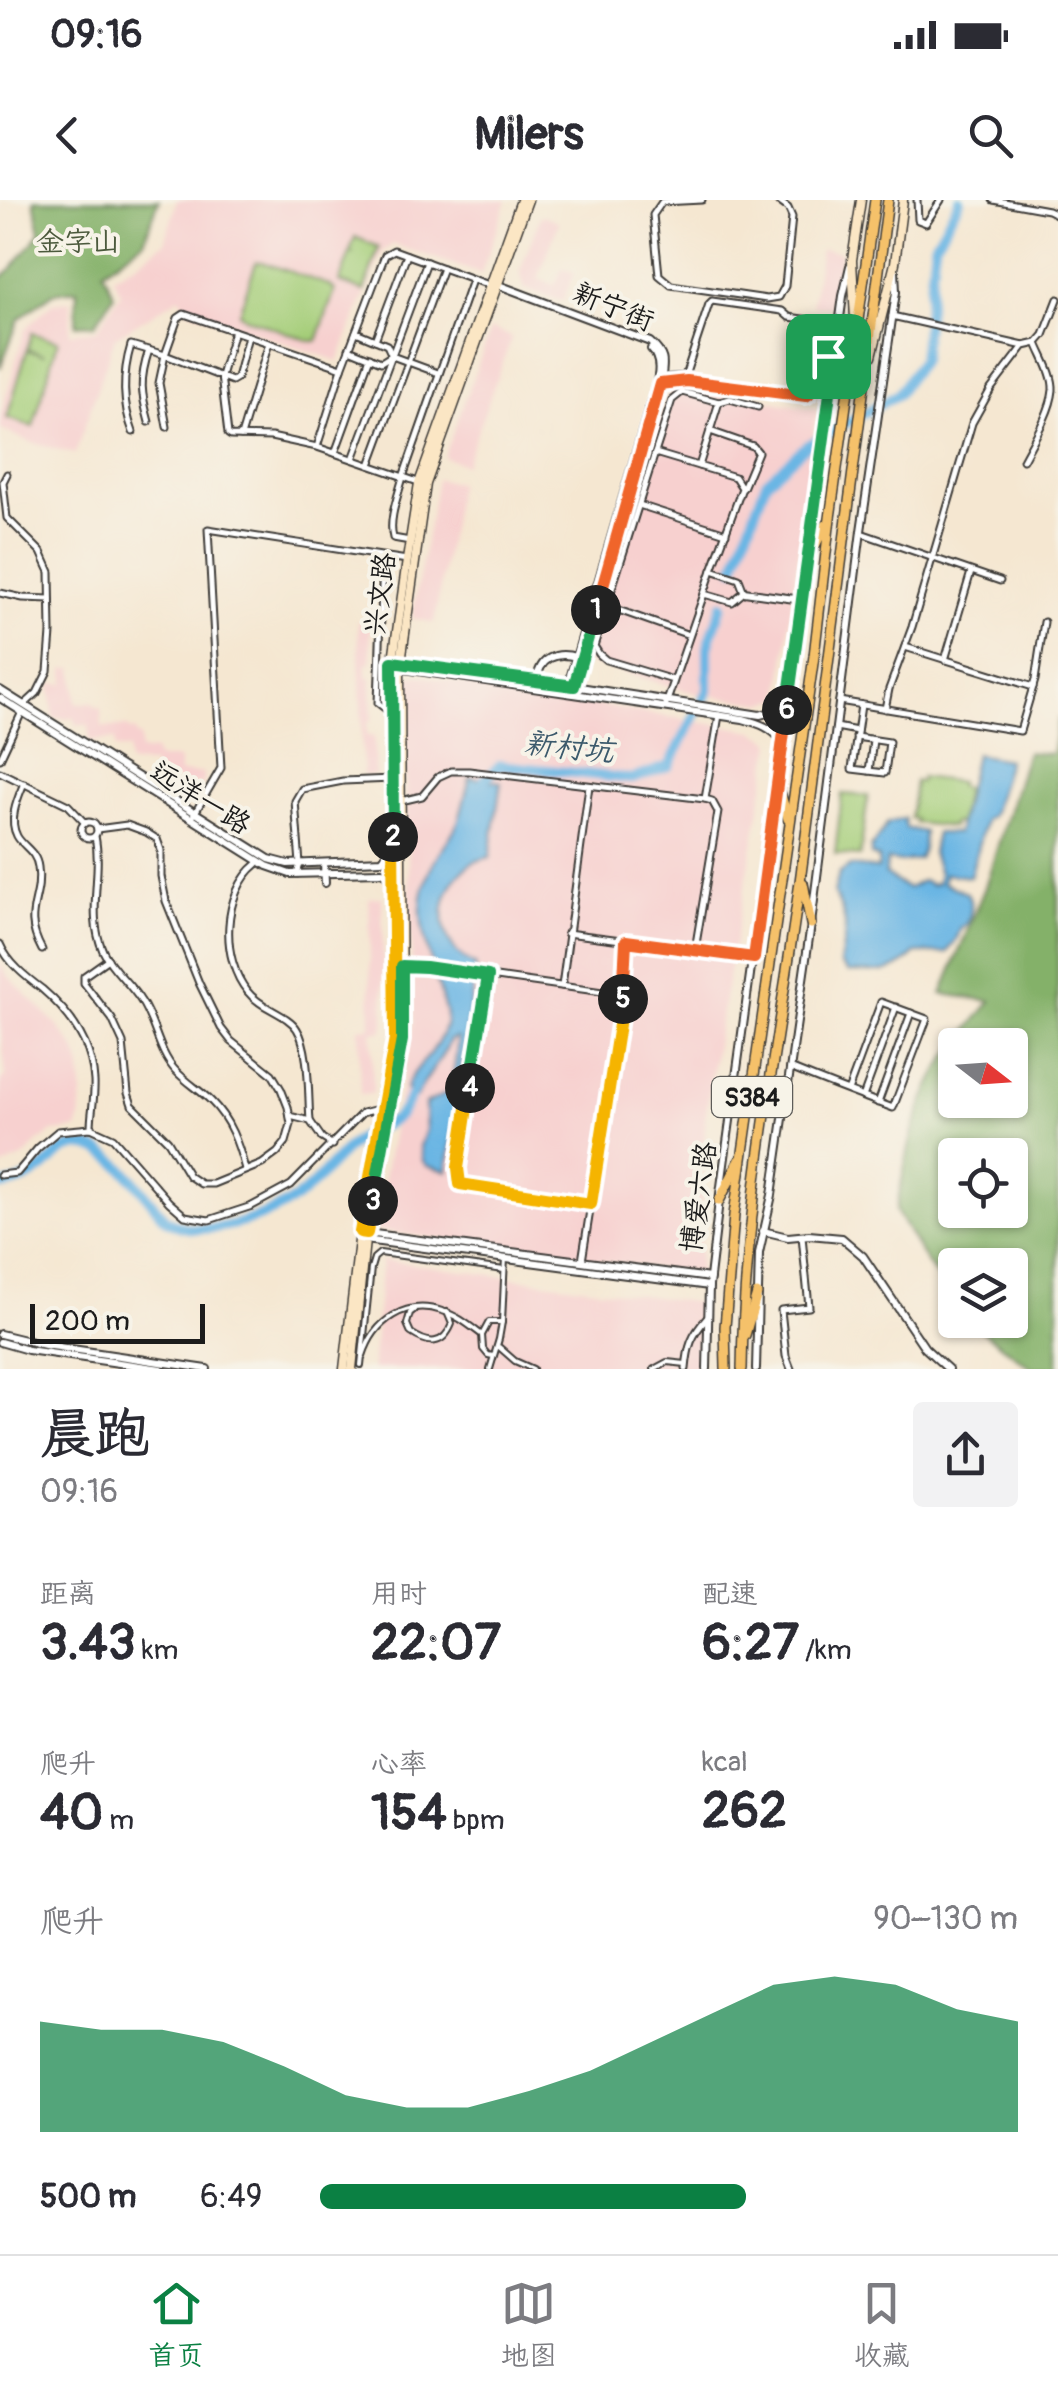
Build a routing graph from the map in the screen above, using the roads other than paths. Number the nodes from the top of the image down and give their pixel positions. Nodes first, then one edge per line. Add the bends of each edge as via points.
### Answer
1 (524, 200) edge
2 (702, 200) edge
3 (778, 200) edge
4 (862, 200) edge
5 (875, 200) edge
6 (888, 200) edge
7 (903, 200) edge
8 (918, 200) edge
9 (941, 200) edge
10 (992, 200) edge
11 (1058, 215) edge
12 (408, 255) junction
13 (852, 260) junction
14 (428, 262) junction
15 (895, 264) junction
16 (443, 268) junction
17 (472, 280) junction
18 (495, 285) junction
19 (1058, 302) edge
20 (892, 316) junction
21 (234, 331) junction
22 (356, 332) junction
23 (248, 336) junction
24 (856, 339) junction
25 (375, 340) junction
26 (1037, 342) junction
27 (269, 343) junction
28 (1024, 346) junction
29 (349, 349) junction
30 (836, 349) junction
31 (149, 350) junction
32 (165, 355) junction
33 (392, 356) junction
34 (370, 357) junction
35 (815, 359) junction
36 (408, 362) junction
37 (342, 368) junction
38 (833, 372) junction
39 (438, 373) junction
40 (221, 376) junction
41 (684, 378) junction
42 (866, 380) junction
43 (661, 381) junction
44 (719, 402) junction
45 (758, 407) dead end
46 (148, 422) dead end
47 (167, 427) dead end
48 (710, 431) junction
49 (133, 432) dead end
50 (240, 436) junction
51 (317, 446) junction
52 (642, 448) junction
53 (335, 452) junction
54 (655, 453) junction
55 (353, 459) junction
56 (1024, 460) dead end
57 (370, 465) junction
58 (700, 466) junction
59 (7, 474) dead end
60 (402, 477) junction
61 (422, 483) junction
62 (742, 488) junction
63 (638, 505) junction
64 (830, 518) junction
65 (861, 532) junction
66 (726, 533) junction
67 (410, 542) junction
68 (383, 556) junction
69 (932, 559) junction
70 (407, 560) junction
71 (808, 560) junction
72 (712, 570) junction
73 (971, 572) junction
74 (1000, 581) dead end
75 (0, 592) edge
76 (744, 592) junction
77 (704, 594) junction
78 (50, 600) junction
79 (802, 600) junction
80 (606, 606) junction
81 (1044, 622) dead end
82 (689, 635) junction
83 (906, 647) junction
84 (576, 657) junction
85 (945, 660) junction
86 (396, 665) junction
87 (673, 680) junction
88 (537, 681) junction
89 (1034, 687) junction
90 (570, 689) junction
91 (0, 690) edge
92 (0, 698) edge
93 (839, 701) junction
94 (788, 702) junction
95 (666, 704) junction
96 (860, 705) junction
97 (23, 708) junction
98 (885, 709) junction
99 (392, 710) junction
100 (721, 712) junction
101 (836, 727) junction
102 (856, 734) junction
103 (873, 740) junction
104 (783, 742) junction
105 (0, 759) edge
106 (869, 771) junction
107 (0, 772) edge
108 (392, 779) junction
109 (24, 782) junction
110 (777, 782) junction
111 (589, 786) junction
112 (706, 799) junction
113 (401, 801) junction
114 (194, 815) junction
115 (85, 823) junction
116 (790, 826) junction
117 (96, 832) junction
118 (394, 846) junction
119 (260, 860) junction
120 (324, 863) junction
121 (300, 864) junction
122 (324, 873) junction
123 (297, 874) junction
124 (801, 874) junction
125 (394, 878) junction
126 (325, 883) dead end
127 (811, 924) junction
128 (568, 933) junction
129 (626, 941) junction
130 (0, 944) edge
131 (42, 950) dead end
132 (695, 950) junction
133 (754, 958) junction
134 (108, 959) junction
135 (402, 966) junction
136 (484, 975) junction
137 (562, 986) junction
138 (624, 995) junction
139 (896, 1008) junction
140 (912, 1013) junction
141 (790, 1068) junction
142 (848, 1091) junction
143 (863, 1097) junction
144 (878, 1103) junction
145 (384, 1113) junction
146 (290, 1116) junction
147 (310, 1121) junction
148 (92, 1128) junction
149 (333, 1144) junction
150 (744, 1153) junction
151 (245, 1171) junction
152 (0, 1175) edge
153 (719, 1201) junction
154 (591, 1204) junction
155 (763, 1231) junction
156 (363, 1236) junction
157 (802, 1236) junction
158 (504, 1258) junction
159 (582, 1261) junction
160 (504, 1270) junction
161 (709, 1282) junction
162 (757, 1294) junction
163 (418, 1308) junction
164 (447, 1312) junction
165 (708, 1318) junction
166 (502, 1322) junction
167 (0, 1334) edge
168 (482, 1335) junction
169 (0, 1342) edge
170 (497, 1346) junction
171 (742, 1348) junction
172 (89, 1356) junction
173 (494, 1356) junction
174 (686, 1367) edge
175 (358, 1368) edge
176 (84, 1369) edge
177 (161, 1369) edge
178 (207, 1369) edge
179 (344, 1369) edge
180 (490, 1369) edge
181 (533, 1369) edge
182 (654, 1369) edge
183 (708, 1369) edge
184 (726, 1369) edge
185 (742, 1369) edge
186 (756, 1369) edge
187 (792, 1369) edge
188 (948, 1369) edge

1 - 18 main road, 兴文路
2 - 3 street via 662,202 653,214 659,275 671,285 767,299 779,297 784,286 792,217
4 - 13 main road, 博爱六路
5 - 24 highway, 博爱六路 / S384
6 - 42 highway, 博爱六路 / S384
7 - 15 main road
8 - 9 street via 918,220 926,223
10 - 11 street
12 - 14 street
12 - 22 street via 385,255
12 - 25 street
13 - 24 main road
13 - 30 street, 博爱六路
14 - 16 street
14 - 33 street
15 - 20 street
15 - 42 main road
16 - 17 street
16 - 36 street
17 - 18 street
17 - 39 street
18 - 43 street, 新宁街 via 650,342 661,352
18 - 61 main road, 兴文路
18 - 84 street via 657,354 656,382
19 - 26 street
20 - 28 street
20 - 65 street
21 - 23 street
21 - 32 street via 184,314
21 - 40 street
22 - 25 street
22 - 29 street
23 - 27 street
23 - 40 street via 236,378
24 - 64 highway, 博爱六路 / S384
25 - 33 street
26 - 28 street
26 - 56 street via 1053,390
27 - 37 street
27 - 50 street
28 - 69 street via 972,422
29 - 34 street
29 - 37 street
30 - 35 street
30 - 38 street, 博爱六路
31 - 32 street
31 - 46 street via 141,378
31 - 49 street via 131,345 126,363 125,403
32 - 40 street
32 - 47 street via 159,383
33 - 34 street via 380,362
33 - 36 street
33 - 55 street
34 - 53 street
35 - 38 street
35 - 41 street via 810,398
35 - 41 street via 818,319 711,300
36 - 39 street
36 - 57 street
37 - 51 street
38 - 71 street, 博爱六路
39 - 60 street
40 - 50 street via 228,434
41 - 43 street
42 - 124 highway, 博爱六路 / S384
43 - 52 street
44 - 45 street
44 - 48 street
44 - 54 street via 678,394
48 - 58 street
48 - 62 street via 758,452
50 - 51 street
51 - 53 street
52 - 54 street
52 - 90 street
53 - 55 street
54 - 58 street
54 - 63 street
55 - 57 street
57 - 60 street
58 - 62 street via 735,477
59 - 78 street via 7,518 41,552 50,572
60 - 61 street
60 - 67 street via 390,532
61 - 67 main road, 兴文路
61 - 86 main road, 兴文路
62 - 66 street
63 - 66 street
63 - 80 street
64 - 71 highway
64 - 116 highway, 博爱六路 / S384
65 - 69 street
65 - 93 street
66 - 72 street
67 - 70 main road, 兴文路
68 - 70 street
68 - 99 street via 378,703
68 - 114 street via 208,529 220,768
69 - 73 street
69 - 83 street
70 - 86 main road, 兴文路
71 - 79 street, 博爱六路
72 - 76 street via 739,579
72 - 77 street
73 - 74 street
73 - 85 street
75 - 78 street
76 - 77 street via 732,602
76 - 79 street
77 - 82 street
78 - 97 street via 48,671
79 - 94 street, 博爱六路
80 - 82 street
80 - 87 street via 594,646 599,654
81 - 89 street
82 - 87 street
83 - 85 street
83 - 98 street
84 - 88 street via 550,657
84 - 90 street
85 - 89 street
86 - 88 street
86 - 90 street
86 - 99 main road, 兴文路
86 - 113 main road, 兴文路
87 - 95 street
88 - 90 street
89 - 98 street via 1020,731
90 - 95 street
91 - 97 street, 远洋一路
92 - 97 street, 远洋一路
93 - 96 street
93 - 101 street
94 - 100 street via 760,716
94 - 104 street, 博爱六路
95 - 100 street
96 - 98 street
96 - 102 street
97 - 105 street
97 - 114 street, 远洋一路
99 - 108 main road, 兴文路
100 - 104 street via 766,725
100 - 112 street
101 - 102 street
101 - 127 street
102 - 103 street
102 - 106 street via 852,769
103 - 106 street
103 - 106 street via 889,742 885,774
104 - 110 street, 博爱六路
107 - 109 street
108 - 118 main road, 兴文路
108 - 121 street via 302,789 294,801
109 - 115 street via 68,805
109 - 131 street via 14,822 38,862 32,923
110 - 116 highway
110 - 133 street, 博爱六路
111 - 112 street
111 - 113 street via 451,772 422,796
111 - 128 street
112 - 132 street via 718,812
113 - 135 main road, 兴文路
114 - 119 street, 远洋一路
115 - 117 street via 92,822
115 - 117 street via 83,835
116 - 150 highway, 博爱六路 / S384
117 - 134 street via 94,918
117 - 146 street via 127,824 156,839 166,901 210,1010 231,1041 272,1074
118 - 120 street via 382,860
118 - 125 main road, 兴文路
119 - 121 street, 远洋一路
119 - 123 street, 远洋一路
119 - 147 street via 231,913 234,970 248,993 297,1029
120 - 121 street
120 - 122 street
121 - 123 street
122 - 123 street, 远洋一路
122 - 125 street, 远洋一路 via 382,872
122 - 126 street
124 - 127 highway
124 - 171 highway, 博爱六路 / S384 via 749,1229
125 - 145 main road, 兴文路 via 395,1039
127 - 141 street
128 - 129 street
128 - 137 street
129 - 132 street
129 - 138 street
130 - 148 street via 76,1026 90,1052
132 - 133 street
133 - 153 street, 博爱六路
134 - 151 street via 142,1003 175,1070 229,1122
134 - 151 street via 84,983 123,1043 132,1105 201,1184
135 - 136 street
135 - 145 main road, 兴文路 via 402,1040
136 - 137 street
136 - 154 street via 460,1184
137 - 138 street
138 - 154 street
139 - 140 street
139 - 142 street via 881,1002
139 - 143 street
140 - 144 street
140 - 144 street via 927,1019 892,1108
141 - 142 street
141 - 155 street
142 - 143 street
143 - 144 street
145 - 149 street via 362,1113
145 - 156 main road, 兴文路
146 - 147 street
146 - 151 street via 278,1153
147 - 149 street
148 - 149 street via 113,1138 185,1216 209,1220 291,1185
148 - 152 street via 58,1131 16,1173
150 - 153 highway
150 - 184 highway, 博爱六路 / S384
153 - 161 street, 博爱六路
154 - 159 street
155 - 157 street
155 - 162 street
156 - 158 street
156 - 159 street
156 - 175 main road, 兴文路
156 - 179 main road, 兴文路
157 - 187 street via 810,1307 781,1310
157 - 188 street via 842,1238 863,1256 925,1348
158 - 160 street
158 - 161 street
159 - 161 street
160 - 166 street
160 - 175 street via 380,1253 371,1268
161 - 165 street, 博爱六路
162 - 171 highway
162 - 186 street
163 - 164 street
163 - 164 street via 410,1314 411,1333 430,1342 447,1336
163 - 175 street via 386,1318
164 - 168 street
165 - 174 street via 688,1346
165 - 183 street, 博爱六路
166 - 168 street via 490,1322
166 - 170 street
167 - 172 street
168 - 173 street via 483,1349
169 - 172 street
170 - 173 street
170 - 181 street
171 - 185 highway, 博爱六路 / S384
172 - 176 street
172 - 177 street
172 - 178 street
173 - 180 street
174 - 182 street via 667,1362

